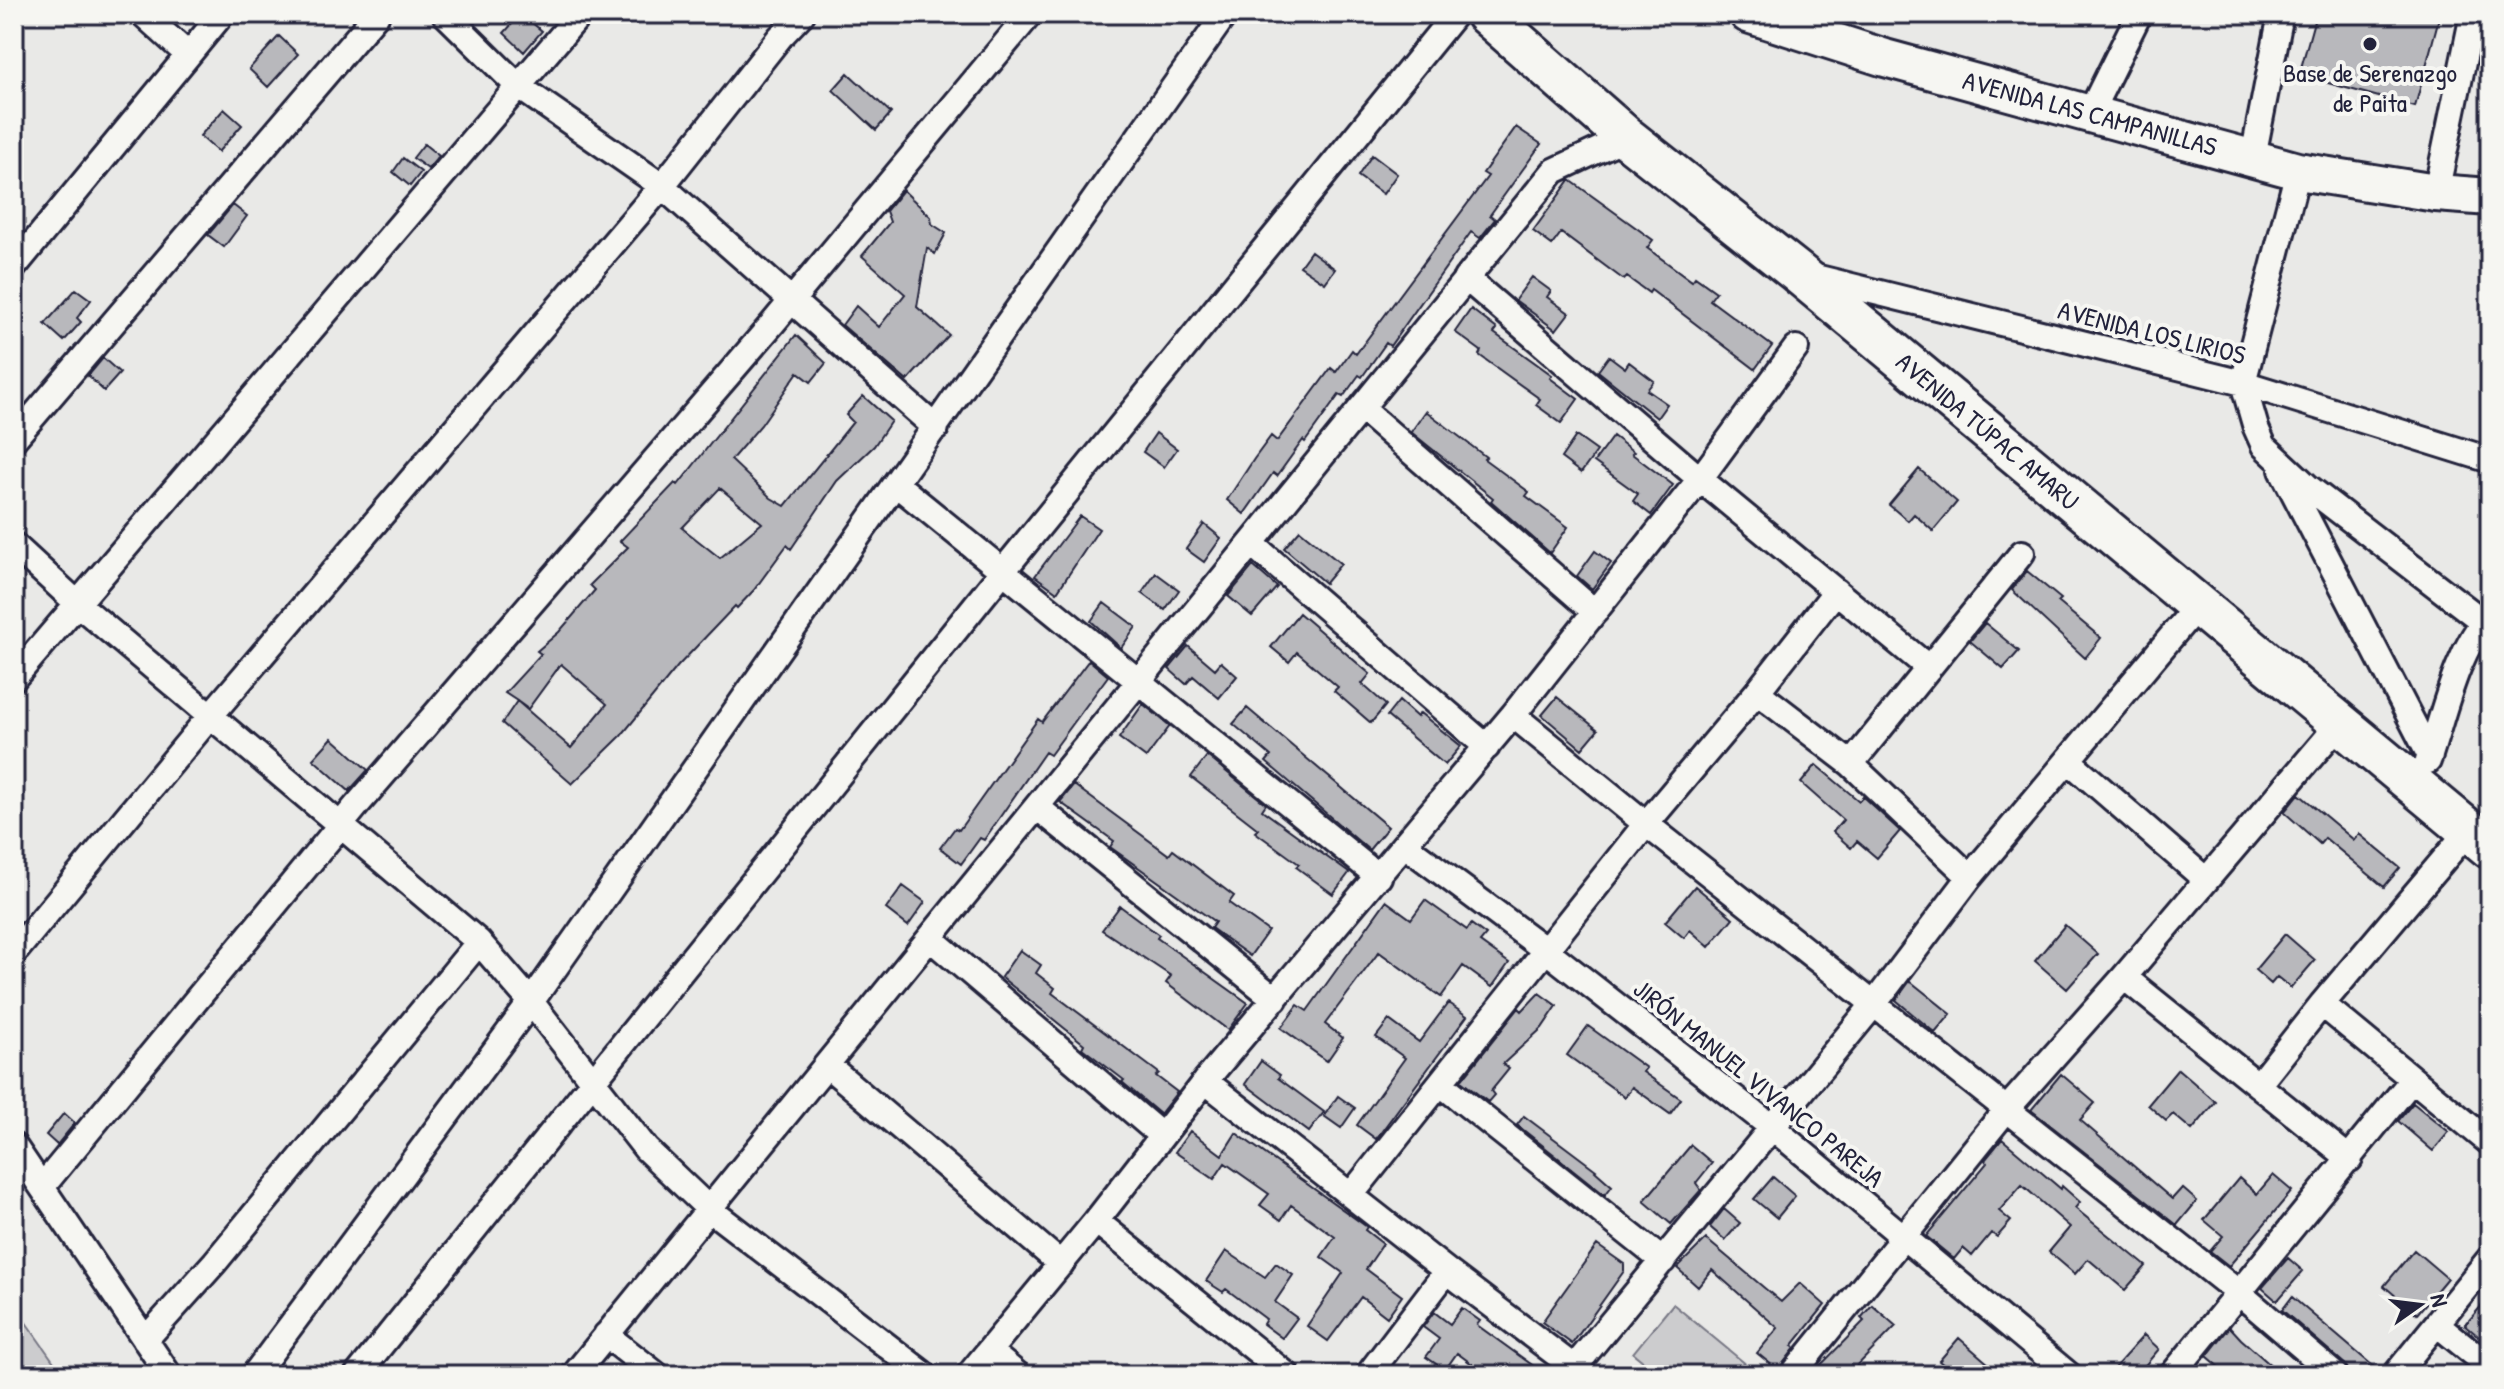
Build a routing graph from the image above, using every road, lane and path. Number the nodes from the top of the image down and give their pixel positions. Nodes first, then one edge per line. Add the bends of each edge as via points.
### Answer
1 (143, 14) edge
2 (222, 14) edge
3 (377, 14) edge
4 (445, 14) edge
5 (580, 14) edge
6 (802, 14) edge
7 (1030, 14) edge
8 (1225, 14) edge
9 (1748, 14) edge
10 (2139, 14) edge
11 (2281, 14) edge
12 (2473, 14) edge
13 (1486, 15) edge
14 (187, 54) junction
15 (518, 86) junction
16 (2090, 113) junction
17 (1626, 137) junction
18 (2253, 157) junction
19 (2298, 171) junction
20 (662, 186) junction
21 (2436, 193) junction
22 (2490, 197) edge
23 (2490, 218) edge
24 (14, 267) edge
25 (1797, 272) junction
26 (1466, 278) junction
27 (793, 300) junction
28 (1796, 348) dead end
29 (2243, 383) junction
30 (1361, 408) junction
31 (936, 428) junction
32 (14, 439) edge
33 (2276, 459) junction
34 (2490, 460) edge
35 (1700, 479) junction
36 (896, 484) junction
37 (1252, 544) junction
38 (14, 545) edge
39 (2022, 553) dead end
40 (1003, 571) junction
41 (1836, 591) junction
42 (78, 604) junction
43 (2198, 605) junction
44 (1595, 612) junction
45 (2488, 620) edge
46 (1929, 668) junction
47 (14, 678) edge
48 (1139, 682) junction
49 (1757, 692) junction
50 (211, 715) junction
51 (1513, 715) junction
52 (2340, 723) junction
53 (1487, 747) junction
54 (2069, 761) junction
55 (1851, 764) junction
56 (2427, 774) junction
57 (1037, 807) junction
58 (1646, 824) junction
59 (340, 827) junction
60 (2480, 839) edge
61 (1406, 846) junction
62 (1379, 877) junction
63 (1970, 877) junction
64 (2206, 880) junction
65 (930, 938) junction
66 (479, 942) junction
67 (1547, 951) junction
68 (14, 953) edge
69 (2124, 977) junction
70 (1275, 999) junction
71 (531, 1002) junction
72 (1874, 1004) junction
73 (2322, 1004) junction
74 (827, 1065) junction
75 (2412, 1080) junction
76 (592, 1081) junction
77 (1205, 1081) junction
78 (1440, 1083) junction
79 (2258, 1085) junction
80 (2006, 1110) junction
81 (1773, 1128) junction
82 (1162, 1136) junction
83 (2490, 1143) edge
84 (14, 1146) edge
85 (2350, 1159) junction
86 (42, 1187) junction
87 (1351, 1195) junction
88 (709, 1209) junction
89 (1096, 1221) junction
90 (1903, 1236) junction
91 (2490, 1258) edge
92 (1663, 1261) junction
93 (1061, 1264) junction
94 (1447, 1271) junction
95 (2239, 1293) junction
96 (2437, 1324) junction
97 (606, 1335) junction
98 (145, 1340) junction
99 (989, 1351) junction
100 (2490, 1367) edge
101 (1575, 1373) edge
102 (169, 1375) edge
103 (254, 1375) edge
104 (357, 1375) edge
105 (574, 1375) edge
106 (657, 1375) edge
107 (925, 1375) edge
108 (969, 1375) edge
109 (1018, 1375) edge
110 (1287, 1375) edge
111 (1368, 1375) edge
112 (1792, 1375) edge
113 (2069, 1375) edge
114 (2172, 1375) edge
115 (2335, 1375) edge
116 (2395, 1375) edge

1 - 14 street
2 - 14 street
3 - 32 street
4 - 15 street
5 - 15 street
6 - 20 street
7 - 27 street
8 - 31 street
9 - 16 street, AVENIDA LAS CAMPANILLAS via 1885,58
10 - 16 street
11 - 18 street
12 - 21 street
13 - 17 main road, AVENIDA TÚPAC AMARU
13 - 40 street
14 - 24 street
15 - 20 street
15 - 42 street
16 - 18 street, AVENIDA LAS CAMPANILLAS
17 - 25 main road, AVENIDA TÚPAC AMARU
17 - 26 street via 1554,171
18 - 19 street, AVENIDA LAS CAMPANILLAS
19 - 21 street, AVENIDA LAS CAMPANILLAS
19 - 29 street
20 - 27 street
20 - 50 street
21 - 22 street, AVENIDA LAS CAMPANILLAS
21 - 23 street, AVENIDA LAS CAMPANILLAS
25 - 29 street, AVENIDA LOS LIRIOS
25 - 43 main road, AVENIDA TÚPAC AMARU
26 - 30 street
26 - 35 street
27 - 31 street
27 - 59 street
28 - 35 street
29 - 33 street via 2264,446
29 - 34 street, AVENIDA LOS LIRIOS
30 - 37 street
30 - 44 street
31 - 36 street
33 - 45 street
33 - 56 street
35 - 41 street
35 - 44 street
36 - 40 street
36 - 71 street
37 - 48 street
37 - 53 street
38 - 42 street
39 - 46 street
40 - 48 street
40 - 76 street
41 - 46 street
41 - 49 street
42 - 47 street
42 - 50 street
43 - 52 main road, AVENIDA TÚPAC AMARU
43 - 54 street
44 - 51 street
45 - 56 street via 2466,649 2451,685
46 - 55 street
48 - 57 street
48 - 62 street
49 - 55 street
49 - 58 street
50 - 59 street
50 - 68 street
51 - 53 street
51 - 58 street
52 - 56 main road, AVENIDA TÚPAC AMARU
52 - 64 street
53 - 61 street
54 - 63 street
54 - 64 street
55 - 63 street
56 - 60 main road, AVENIDA TÚPAC AMARU
57 - 65 street
57 - 70 street
58 - 67 street
58 - 72 street
59 - 66 street
59 - 86 street
60 - 73 street
61 - 62 street
61 - 67 street, JIRÓN MANUEL VIVANCO PAREJA
62 - 70 street
63 - 72 street
64 - 69 street
65 - 74 street
65 - 82 street
66 - 71 street
66 - 98 street
67 - 78 street
67 - 81 street, JIRÓN MANUEL VIVANCO PAREJA
69 - 79 street
69 - 80 street
70 - 77 street
71 - 76 street
71 - 103 street
72 - 80 street
72 - 81 street
73 - 75 street
73 - 79 street
74 - 88 street
74 - 93 street
75 - 83 street
75 - 85 street
76 - 88 street via 646,1149
76 - 104 street
77 - 82 street
77 - 87 street
78 - 87 street
78 - 92 street
79 - 85 street
80 - 90 street
80 - 95 street
81 - 90 street, JIRÓN MANUEL VIVANCO PAREJA
81 - 92 street
82 - 89 street
84 - 86 street
85 - 95 street
86 - 98 street
87 - 94 street
88 - 97 street
88 - 107 street
89 - 93 street
89 - 110 street
90 - 112 street
90 - 113 street, JIRÓN MANUEL VIVANCO PAREJA
91 - 96 street
92 - 101 street
93 - 99 street
94 - 101 street
94 - 111 street
95 - 114 street
95 - 115 street
96 - 100 street
96 - 116 street
97 - 105 street
97 - 106 street
98 - 102 street
99 - 108 street
99 - 109 street

